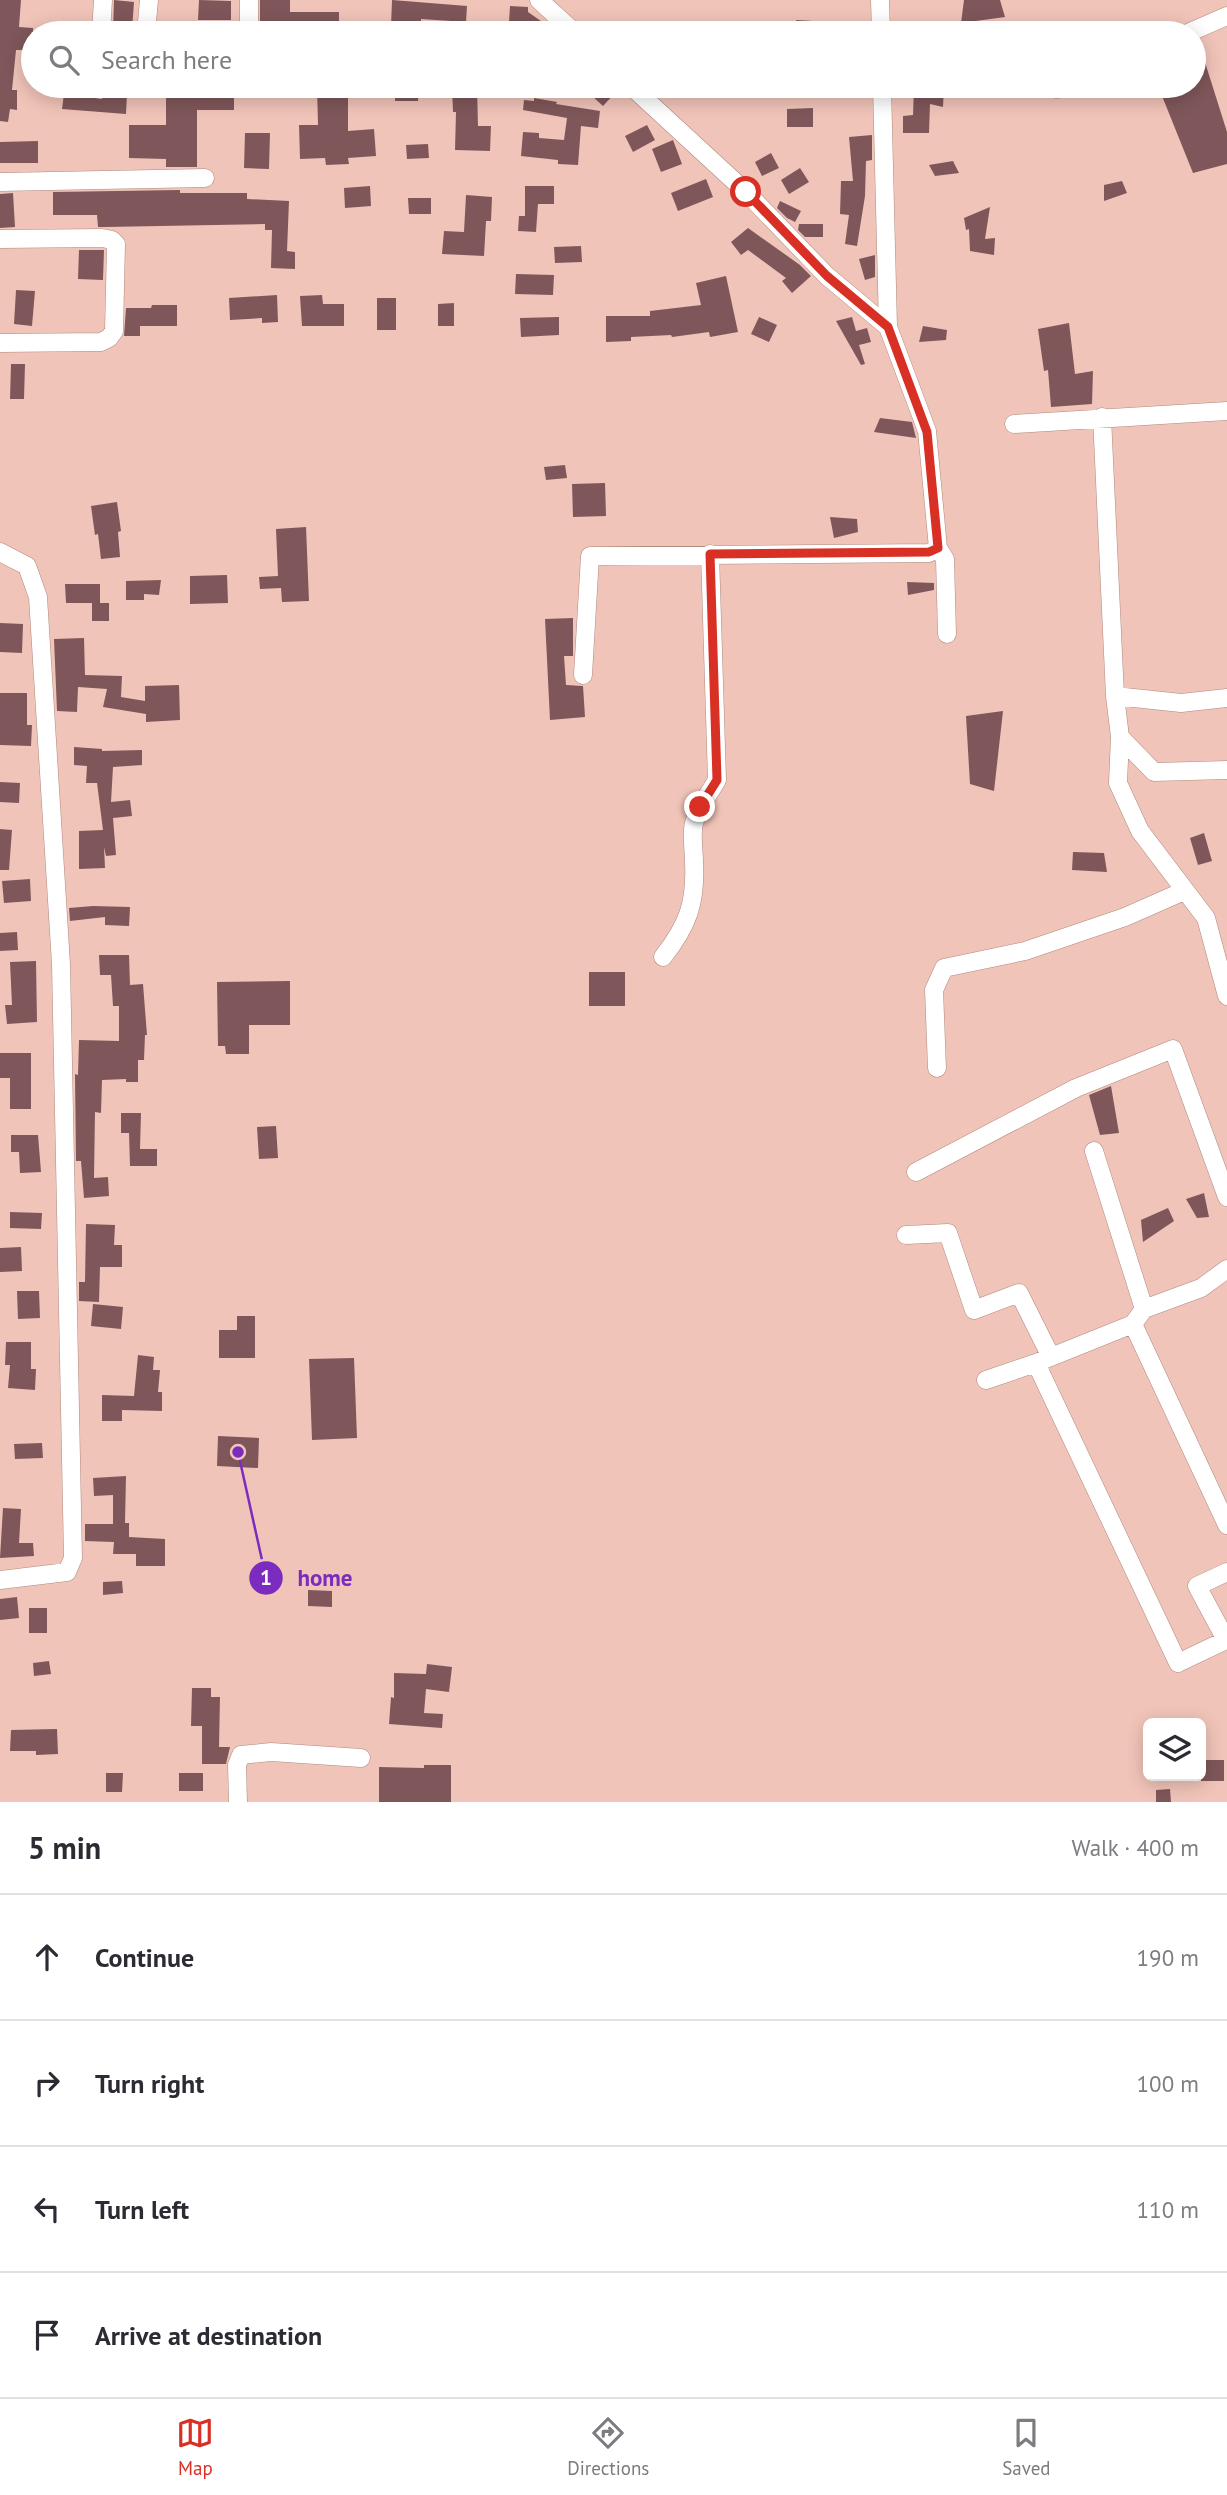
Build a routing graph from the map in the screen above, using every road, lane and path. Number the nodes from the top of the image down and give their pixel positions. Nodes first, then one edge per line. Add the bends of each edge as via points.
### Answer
1 (103, 0) edge
2 (149, 0) edge
3 (249, 0) edge
4 (539, 0) edge
5 (880, 0) edge
6 (1227, 16) edge
7 (102, 21) edge
8 (147, 21) edge
9 (249, 21) edge
10 (562, 21) edge
11 (881, 21) edge
12 (1206, 25) edge
13 (644, 98) edge
14 (882, 98) edge
15 (205, 178) dead end
16 (0, 181) edge
17 (0, 239) edge
18 (888, 327) junction
19 (0, 343) edge
20 (1227, 411) edge
21 (1102, 417) junction
22 (1014, 424) dead end
23 (938, 548) junction
24 (0, 552) edge
25 (710, 554) junction
26 (947, 634) dead end
27 (583, 675) dead end
28 (1115, 696) junction
29 (1227, 698) edge
30 (1120, 737) junction
31 (1227, 770) edge
32 (1184, 891) junction
33 (663, 957) dead end
34 (1227, 996) edge
35 (937, 1068) dead end
36 (1094, 1151) dead end
37 (916, 1172) dead end
38 (1227, 1197) edge
39 (906, 1235) dead end
40 (1227, 1269) edge
41 (1138, 1317) junction
42 (1044, 1360) junction
43 (986, 1380) dead end
44 (1227, 1525) edge
45 (1227, 1572) edge
46 (0, 1580) edge
47 (361, 1758) dead end
48 (238, 1802) edge

1 - 7 street
2 - 8 street
3 - 9 street
4 - 10 street
5 - 11 street
6 - 12 street
13 - 18 street via 746,192 827,276
14 - 18 street
15 - 16 street
17 - 19 street via 102,238 116,244 114,331 109,338 101,342
18 - 23 street via 927,432
20 - 21 street
21 - 22 street
21 - 28 street
23 - 25 street via 929,552
23 - 26 street via 945,559
24 - 46 street via 27,566 38,597 61,964 72,1558 67,1572
25 - 27 street via 590,556
25 - 33 street via 717,780 693,826 695,882 690,909 682,932
28 - 29 street via 1181,703
28 - 30 street
30 - 31 street via 1154,772
30 - 32 street via 1118,783 1139,831
32 - 34 street via 1206,918
32 - 35 street via 1025,951 944,968 934,990
36 - 41 street
37 - 38 street via 1076,1088 1173,1049
39 - 42 street via 948,1233 974,1310 1019,1293
40 - 41 street via 1201,1288
41 - 42 street
41 - 44 street
42 - 43 street
42 - 45 street via 1178,1663 1226,1640 1197,1586
47 - 48 street via 271,1752 241,1755

